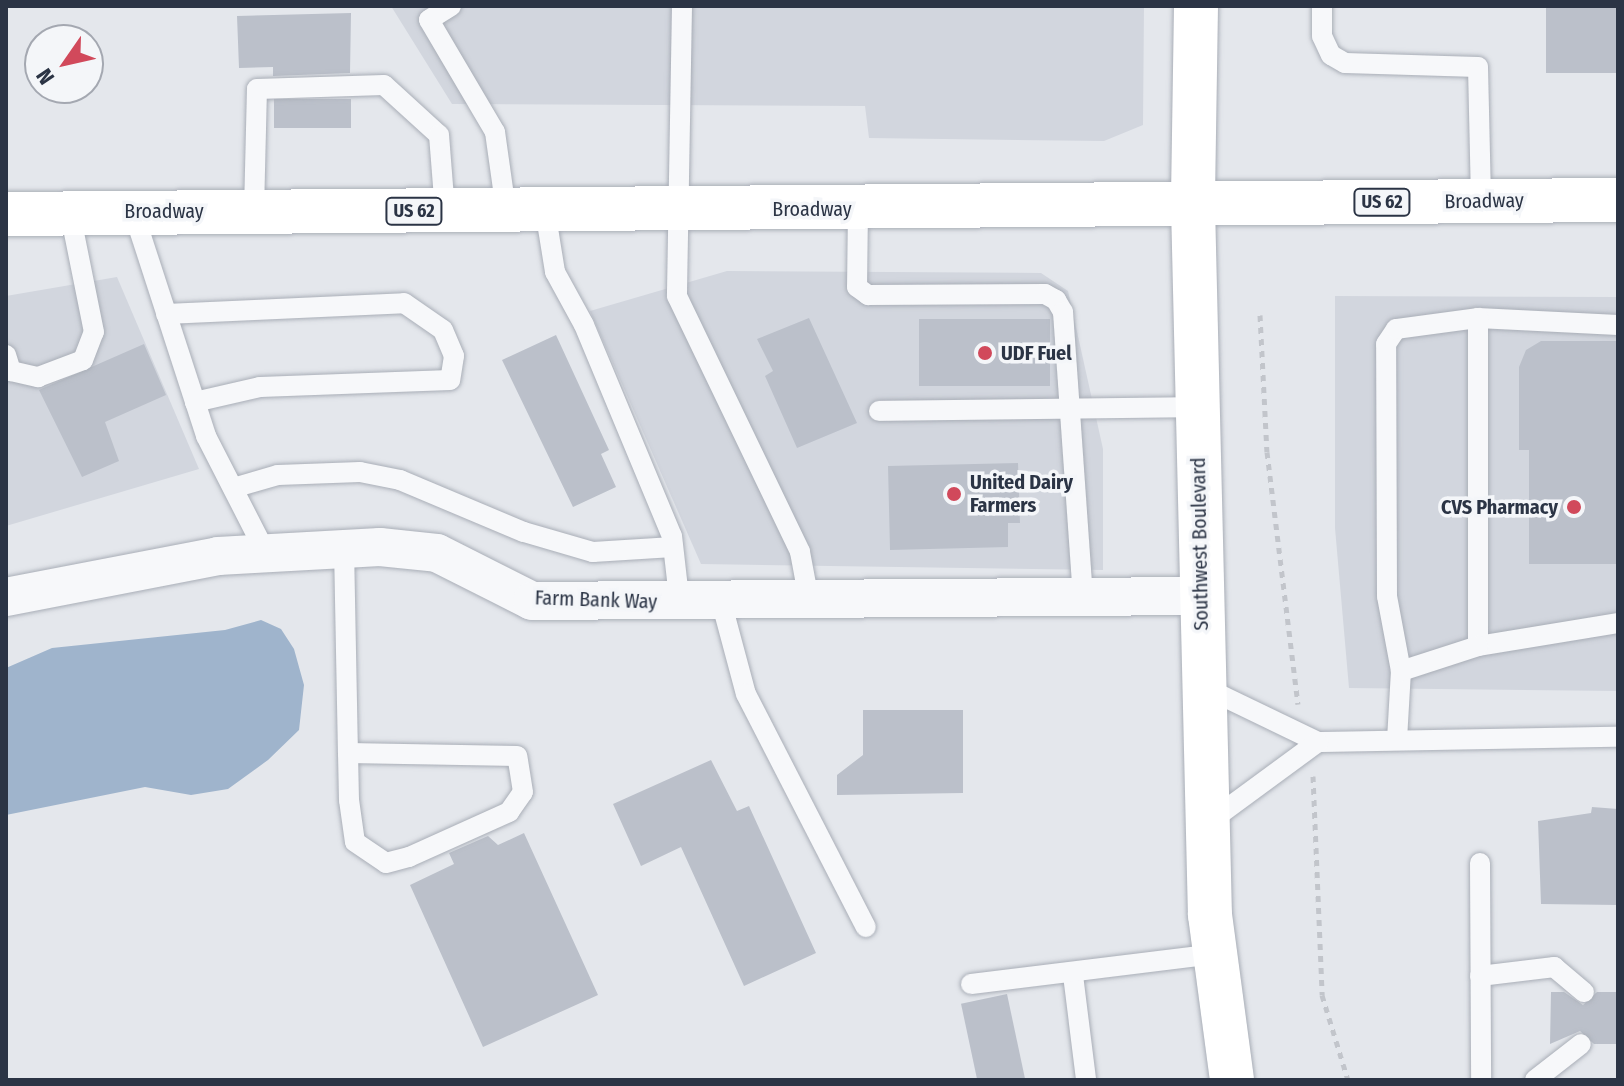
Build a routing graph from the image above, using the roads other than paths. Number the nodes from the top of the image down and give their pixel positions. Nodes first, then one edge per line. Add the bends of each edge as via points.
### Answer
1 (451, 6) edge
2 (682, 6) edge
3 (1196, 6) edge
4 (1322, 6) edge
5 (425, 13) edge
6 (1481, 200) junction
7 (1618, 200) edge
8 (1193, 206) junction
9 (858, 208) junction
10 (682, 209) junction
11 (525, 210) junction
12 (133, 211) junction
13 (254, 211) junction
14 (445, 211) junction
15 (70, 213) junction
16 (6, 214) edge
17 (166, 314) junction
18 (1478, 318) junction
19 (1618, 325) edge
20 (6, 355) edge
21 (195, 402) junction
22 (1197, 407) junction
23 (1070, 410) junction
24 (879, 411) dead end
25 (233, 488) junction
26 (344, 547) junction
27 (673, 547) junction
28 (266, 553) junction
29 (1202, 596) junction
30 (6, 597) edge
31 (1083, 597) junction
32 (809, 600) junction
33 (721, 601) junction
34 (680, 604) junction
35 (1618, 623) edge
36 (1478, 646) junction
37 (1401, 671) junction
38 (1204, 687) junction
39 (1618, 737) edge
40 (1397, 740) junction
41 (1318, 742) junction
42 (348, 753) junction
43 (1208, 823) junction
44 (1480, 863) dead end
45 (866, 927) dead end
46 (1216, 954) junction
47 (1073, 975) junction
48 (1480, 976) junction
49 (971, 984) dead end
50 (1584, 992) dead end
51 (1581, 1044) dead end
52 (1086, 1080) edge
53 (1232, 1080) edge
54 (1481, 1080) edge
55 (1535, 1080) edge

1 - 5 lane
2 - 10 lane
3 - 8 main road, Southwest Boulevard
4 - 6 lane via 1322,36 1331,55 1345,63 1478,67
5 - 11 lane via 495,132
6 - 7 main road, Broadway / US 62
6 - 8 main road, Broadway / US 62
8 - 9 main road, Broadway / US 62
8 - 22 main road, Southwest Boulevard
9 - 10 main road, Broadway / US 62
9 - 23 lane via 857,287 868,295 1045,294 1056,300 1063,312
10 - 11 main road, Broadway / US 62
10 - 32 lane via 677,296 800,552
11 - 14 main road, Broadway / US 62
11 - 27 lane via 584,325
12 - 13 main road, Broadway / US 62
12 - 15 main road, Broadway / US 62
12 - 17 lane
13 - 14 main road, Broadway / US 62
13 - 14 lane via 257,89 384,85 439,135
15 - 16 main road, Broadway / US 62
15 - 20 lane via 94,332 83,360 38,377 11,371
17 - 21 lane
17 - 21 lane via 404,303 443,330 454,356 450,380 260,387
18 - 19 lane
18 - 36 lane
18 - 37 lane via 1396,329 1386,344 1387,596
21 - 25 lane
22 - 23 lane
22 - 29 main road, Southwest Boulevard
23 - 24 lane
23 - 31 lane
25 - 27 lane via 278,475 360,472 400,480 524,532 593,552
25 - 28 lane
26 - 28 street, Farm Bank Way
26 - 34 street, Farm Bank Way via 437,553 532,601
26 - 42 lane
27 - 34 lane
28 - 30 street, Farm Bank Way via 218,556
29 - 31 street, Farm Bank Way
29 - 38 main road, Southwest Boulevard
31 - 32 street, Farm Bank Way
32 - 33 street, Farm Bank Way
33 - 34 street, Farm Bank Way
33 - 45 lane via 746,694
35 - 36 lane
36 - 37 lane
37 - 40 lane
38 - 41 lane
38 - 43 main road, Southwest Boulevard
39 - 40 lane
40 - 41 lane
41 - 43 lane
42 - 42 lane via 355,842 386,863 509,812 523,792 517,756
43 - 46 main road, Southwest Boulevard
44 - 48 lane
46 - 47 lane
46 - 53 main road, Southwest Boulevard
47 - 49 lane
47 - 52 lane
48 - 50 lane via 1554,967
48 - 54 lane
51 - 55 lane

